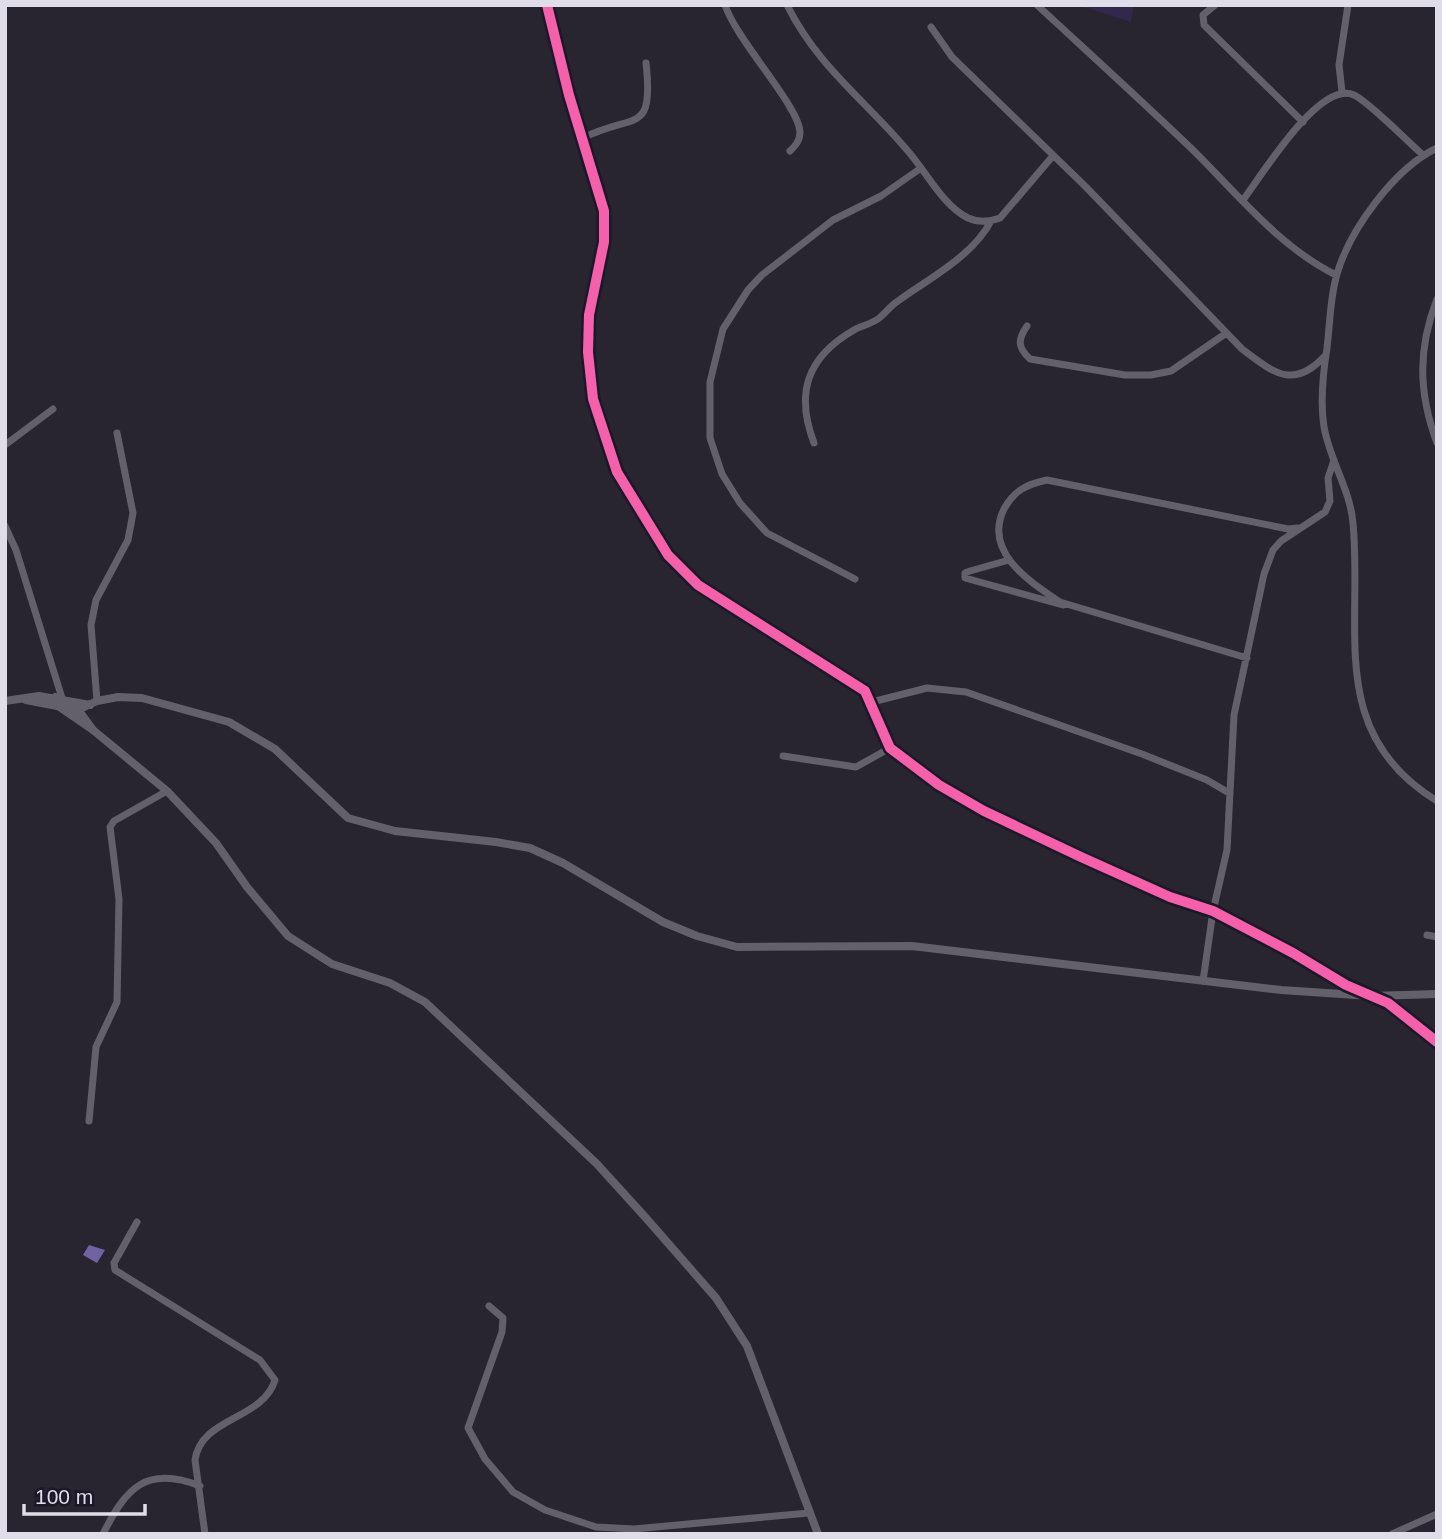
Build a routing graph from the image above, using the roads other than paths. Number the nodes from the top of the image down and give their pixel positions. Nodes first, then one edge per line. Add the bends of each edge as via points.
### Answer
1 (547, 5) edge
2 (725, 5) edge
3 (787, 5) edge
4 (1037, 5) edge
5 (1215, 5) edge
6 (1348, 5) edge
7 (931, 27) dead end
8 (646, 63) dead end
9 (1342, 92) junction
10 (1303, 122) junction
11 (583, 138) junction
12 (1437, 148) edge
13 (790, 151) dead end
14 (1423, 155) junction
15 (1052, 157) junction
16 (921, 168) junction
17 (1243, 200) junction
18 (991, 221) junction
19 (1336, 275) junction
20 (1437, 299) edge
21 (1027, 326) dead end
22 (1225, 334) junction
23 (1325, 356) junction
24 (53, 409) dead end
25 (117, 433) dead end
26 (814, 443) dead end
27 (1437, 443) edge
28 (5, 445) edge
29 (1334, 460) junction
30 (5, 526) edge
31 (1298, 528) junction
32 (1009, 560) junction
33 (855, 579) dead end
34 (1080, 609) junction
35 (1247, 658) junction
36 (58, 698) junction
37 (26, 700) junction
38 (5, 701) edge
39 (73, 701) junction
40 (872, 702) junction
41 (94, 703) junction
42 (61, 709) junction
43 (78, 710) junction
44 (93, 730) junction
45 (890, 748) junction
46 (783, 757) dead end
47 (167, 791) junction
48 (1229, 793) junction
49 (1437, 801) edge
50 (1213, 911) junction
51 (1427, 935) dead end
52 (1437, 937) edge
53 (1203, 981) junction
54 (1437, 994) edge
55 (1371, 996) junction
56 (1437, 1042) edge
57 (89, 1121) dead end
58 (137, 1222) dead end
59 (489, 1306) dead end
60 (200, 1486) junction
61 (810, 1513) junction
62 (1437, 1514) edge
63 (103, 1534) edge
64 (205, 1534) edge
65 (818, 1534) edge
66 (1392, 1534) edge

1 - 11 street
2 - 13 street via 731,24 783,96 798,125 798,142
3 - 16 street via 803,38 833,76 866,105
4 - 17 street
5 - 10 street via 1203,15 1204,25
6 - 9 street via 1339,65
7 - 15 street via 951,57
8 - 11 street via 649,92 645,113 638,120
9 - 10 street via 1327,96
9 - 14 street via 1355,95
10 - 17 street
11 - 40 street via 605,229 589,315 590,380 617,472 683,573 761,627 852,681
12 - 14 street
14 - 19 street via 1393,182 1365,219
15 - 18 street via 1010,209
15 - 22 street via 1105,206
16 - 18 street via 966,217
16 - 33 street via 881,196 833,220 761,275 723,329 710,382 710,438 722,474 740,503 767,533
17 - 19 street via 1306,257
18 - 26 street via 944,268 816,362 805,403
19 - 23 street
20 - 27 street via 1421,360
21 - 22 street via 1019,337 1020,348 1030,359 1125,375 1171,371
22 - 23 street via 1262,365 1288,376 1302,376
23 - 29 street via 1323,415
24 - 28 street
25 - 41 street via 133,513 128,540 96,600 91,625
29 - 31 street via 1328,478 1328,507 1320,518
29 - 49 street via 1353,519 1354,637 1363,711 1374,739 1393,766
30 - 36 street
31 - 32 street via 1047,480 1027,485 1010,498 1000,518 999,543
31 - 35 street via 1281,541 1269,559
32 - 34 street via 1036,586
32 - 34 street via 965,573 965,578
34 - 35 street
35 - 48 street via 1234,715
36 - 37 street
36 - 39 street
36 - 42 street
37 - 38 street
37 - 42 street
39 - 41 street
39 - 43 street
40 - 45 street
40 - 48 street via 927,688 966,692 1142,754
41 - 43 street
41 - 53 street via 142,698 229,722 275,749 348,818 395,831 530,848 663,922 717,943 756,948 912,946
42 - 43 street
42 - 44 street
43 - 44 street
44 - 47 street
45 - 46 street via 856,767
45 - 50 street via 910,766 984,811 1170,897
47 - 57 street via 110,827 120,899 117,992 114,1011 96,1047
47 - 61 street via 216,843 288,936 332,964 390,983 425,1002 597,1164 646,1218 716,1298 747,1346
48 - 50 street via 1227,850
50 - 53 street
50 - 55 street
51 - 52 street
53 - 55 street
54 - 55 street
55 - 56 street via 1388,1003
58 - 60 street via 114,1263 115,1270 260,1360 275,1380 260,1404 201,1442 195,1460
59 - 61 street via 503,1318 502,1332 468,1428 503,1484 519,1496 561,1517 613,1530
60 - 63 street via 175,1477 131,1488
60 - 64 street
61 - 65 street
62 - 66 street

